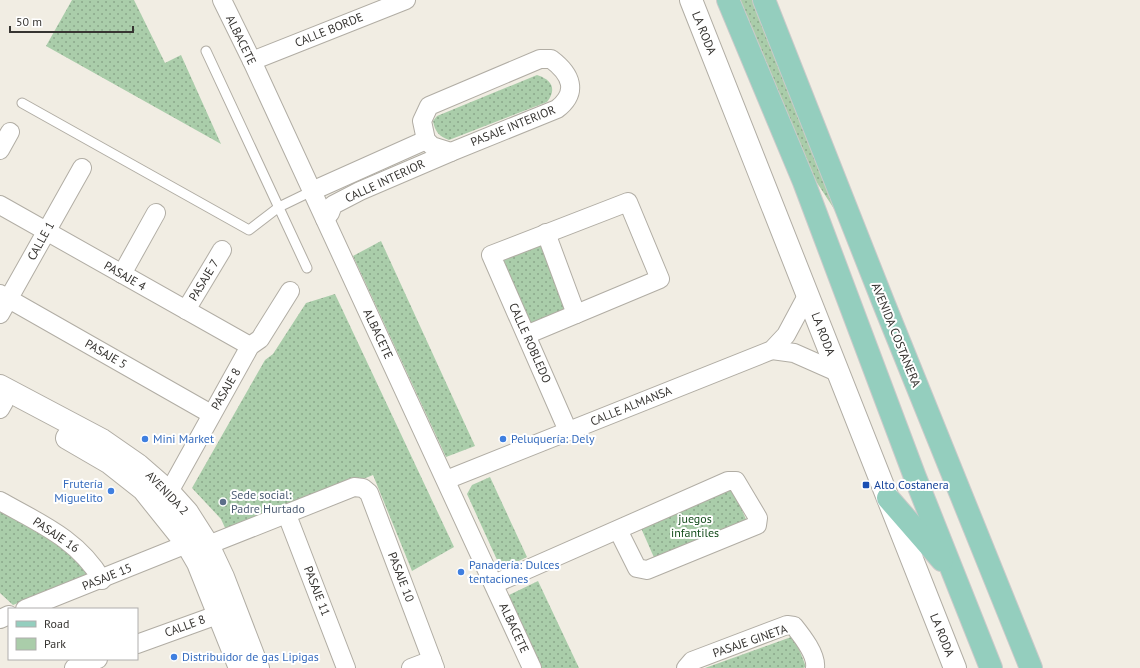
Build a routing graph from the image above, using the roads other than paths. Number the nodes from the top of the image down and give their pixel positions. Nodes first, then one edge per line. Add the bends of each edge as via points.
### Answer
1 (222, 0) edge
2 (406, 0) edge
3 (690, 0) edge
4 (728, 0) edge
5 (764, 0) edge
6 (206, 51) dead end
7 (252, 61) junction
8 (22, 103) dead end
9 (10, 132) dead end
10 (426, 140) junction
11 (0, 150) edge
12 (451, 152) junction
13 (82, 168) dead end
14 (312, 191) junction
15 (0, 205) edge
16 (280, 207) junction
17 (156, 214) dead end
18 (325, 219) junction
19 (47, 231) junction
20 (546, 233) junction
21 (222, 250) dead end
22 (307, 268) dead end
23 (122, 274) junction
24 (290, 291) dead end
25 (808, 294) junction
26 (4, 296) edge
27 (186, 310) junction
28 (0, 314) edge
29 (576, 314) junction
30 (526, 335) junction
31 (250, 346) junction
32 (772, 350) junction
33 (837, 372) junction
34 (1, 399) edge
35 (211, 414) junction
36 (568, 431) junction
37 (446, 480) junction
38 (363, 488) joint
39 (169, 492) junction
40 (888, 498) junction
41 (0, 501) edge
42 (288, 515) junction
43 (618, 530) junction
44 (198, 544) junction
45 (954, 576) junction
46 (102, 580) junction
47 (494, 584) junction
48 (28, 608) edge
49 (226, 611) junction
50 (138, 644) edge
51 (95, 660) edge
52 (434, 664) edge
53 (74, 668) edge
54 (240, 668) edge
55 (258, 668) edge
56 (346, 668) edge
57 (411, 668) edge
58 (532, 668) edge
59 (686, 668) edge
60 (815, 668) edge
61 (955, 668) edge
62 (991, 668) edge
63 (1031, 668) edge

1 - 7 street, ALBACETE
2 - 7 street, CALLE BORDE
3 - 25 street, LA RODA
4 - 45 main road via 804,182
5 - 63 main road, AVENIDA COSTANERA
6 - 16 lane
7 - 14 street, ALBACETE
8 - 16 lane via 249,230
9 - 11 street
10 - 12 street via 432,146
10 - 12 street, PASAJE INTERIOR via 422,121 429,106 435,102 540,59 551,59 566,73 570,94 566,102 557,109
10 - 14 street, CALLE INTERIOR
12 - 18 street, CALLE INTERIOR via 333,205
13 - 19 street, CALLE 1
14 - 16 lane
14 - 18 street, ALBACETE
15 - 19 street, PASAJE 4
16 - 22 lane
17 - 23 street
18 - 37 street, ALBACETE
19 - 23 street, PASAJE 4
19 - 26 street, CALLE 1
20 - 29 street
20 - 29 street via 628,202 660,279
20 - 30 street, CALLE ROBLEDO via 491,255
21 - 27 street, PASAJE 7
23 - 27 street, PASAJE 4
24 - 31 street, PASAJE 8 via 260,339
25 - 32 street, CALLE ALMANSA via 786,335
25 - 33 street, LA RODA
26 - 28 street, CALLE 1
26 - 35 street, PASAJE 5
27 - 31 street, PASAJE 4
29 - 30 street
30 - 36 street, CALLE ROBLEDO
31 - 35 street, PASAJE 8
32 - 33 street, CALLE ALMANSA via 794,353
32 - 36 street, CALLE ALMANSA
33 - 40 street, LA RODA
34 - 39 street, AVENIDA 2 via 102,440 138,465
34 - 44 street, AVENIDA 2 via 127,475
35 - 39 street, PASAJE 8
36 - 37 street, CALLE ALMANSA
37 - 47 street, ALBACETE
38 - 42 street, PASAJE 15 via 354,487
38 - 52 street, PASAJE 10 via 368,493
39 - 44 street, AVENIDA 2 via 187,512
40 - 45 main road
40 - 61 street, LA RODA
41 - 46 street, PASAJE 16 via 73,544 93,565
42 - 44 street, PASAJE 15
42 - 56 street, PASAJE 11
43 - 43 street via 637,568 647,570 757,525 758,518 736,481 728,481
43 - 47 street
44 - 46 street, PASAJE 15
44 - 49 street, AVENIDA 2 via 198,563
45 - 62 main road
46 - 48 street, PASAJE 15
47 - 58 street, ALBACETE
49 - 50 street, CALLE 8
49 - 54 street, AVENIDA 2
49 - 55 street, AVENIDA 2 via 244,629
51 - 53 street
52 - 57 street
59 - 60 street, PASAJE GINETA via 692,662 787,625 794,626 800,633 816,662

